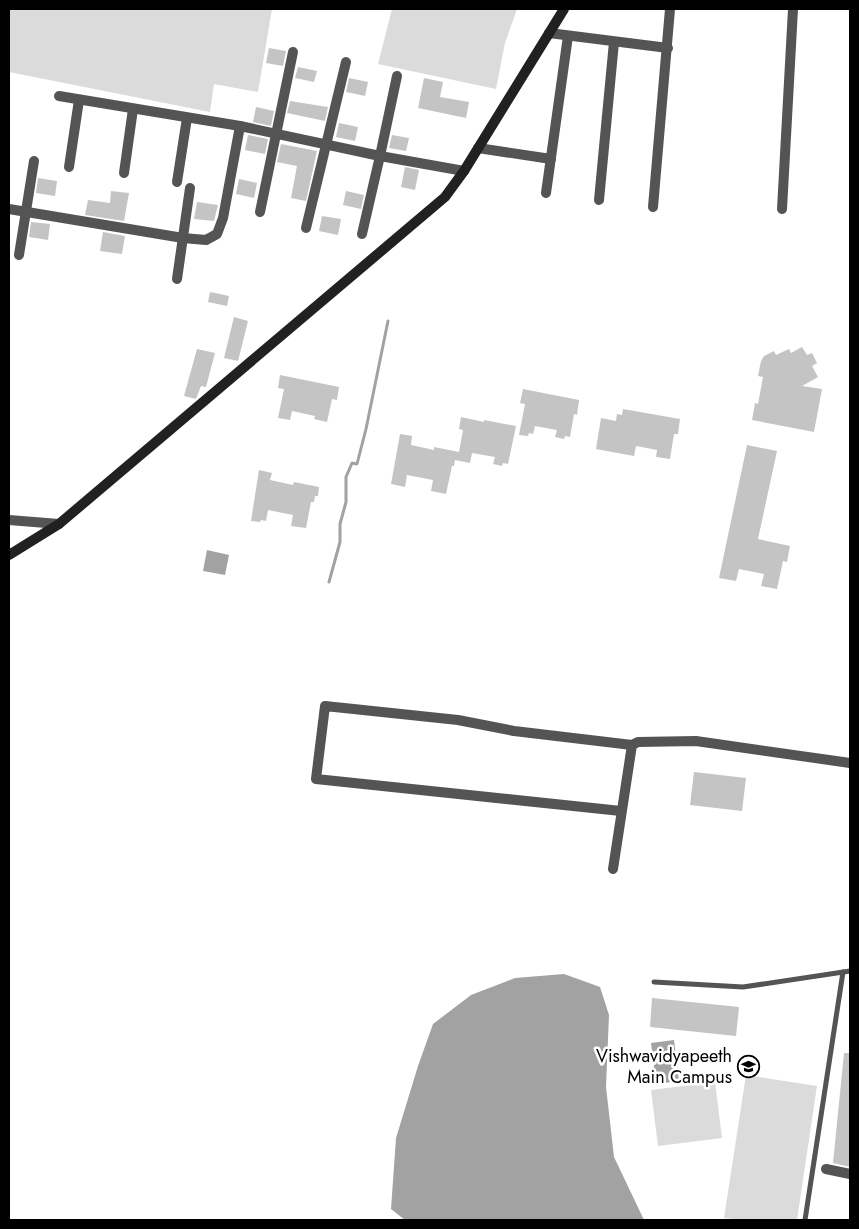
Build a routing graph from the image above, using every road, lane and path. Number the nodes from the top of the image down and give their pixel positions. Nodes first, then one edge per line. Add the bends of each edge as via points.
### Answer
1 (564, 9) edge
2 (670, 9) edge
3 (793, 9) edge
4 (549, 33) junction
5 (568, 36) junction
6 (614, 42) junction
7 (668, 48) junction
8 (293, 52) dead end
9 (346, 62) dead end
10 (397, 76) dead end
11 (59, 96) dead end
12 (79, 100) junction
13 (133, 108) junction
14 (187, 118) junction
15 (240, 126) junction
16 (276, 134) junction
17 (326, 145) junction
18 (478, 148) junction
19 (380, 156) junction
20 (551, 158) junction
21 (34, 161) dead end
22 (69, 167) dead end
23 (464, 171) junction
24 (124, 173) dead end
25 (177, 182) dead end
26 (190, 188) dead end
27 (546, 193) dead end
28 (599, 200) dead end
29 (653, 207) dead end
30 (9, 209) edge
31 (782, 209) dead end
32 (26, 212) junction
33 (260, 212) dead end
34 (306, 228) dead end
35 (362, 234) dead end
36 (183, 238) junction
37 (19, 255) dead end
38 (177, 279) dead end
39 (9, 520) edge
40 (59, 524) junction
41 (9, 555) edge
42 (632, 746) junction
43 (850, 763) edge
44 (621, 811) junction
45 (613, 870) dead end
46 (850, 971) edge
47 (843, 972) junction
48 (654, 982) dead end
49 (826, 1169) dead end
50 (850, 1174) edge
51 (805, 1220) edge

1 - 4 main road
2 - 7 street
3 - 31 street
4 - 5 street
4 - 18 main road
5 - 6 street
5 - 20 street
6 - 7 street
6 - 28 street
7 - 29 street
8 - 16 street
9 - 17 street
10 - 19 street
11 - 12 street
12 - 13 street
12 - 22 street
13 - 14 street
13 - 24 street
14 - 15 street
14 - 25 street
15 - 16 street
15 - 36 street via 223,218 217,234 206,240
16 - 17 street
16 - 33 street
17 - 19 street
17 - 34 street
18 - 20 street
18 - 23 main road
19 - 23 street
19 - 35 street
20 - 27 street
21 - 32 street
23 - 40 main road via 444,197
26 - 36 street
30 - 32 street
32 - 36 street
32 - 37 street
36 - 38 street
39 - 40 street
40 - 41 main road
42 - 43 street via 638,742 696,742
42 - 44 street
42 - 44 street via 514,731 458,720 326,706 316,778
44 - 45 street
46 - 47 lane
47 - 48 lane via 743,987
47 - 51 lane
49 - 50 street

